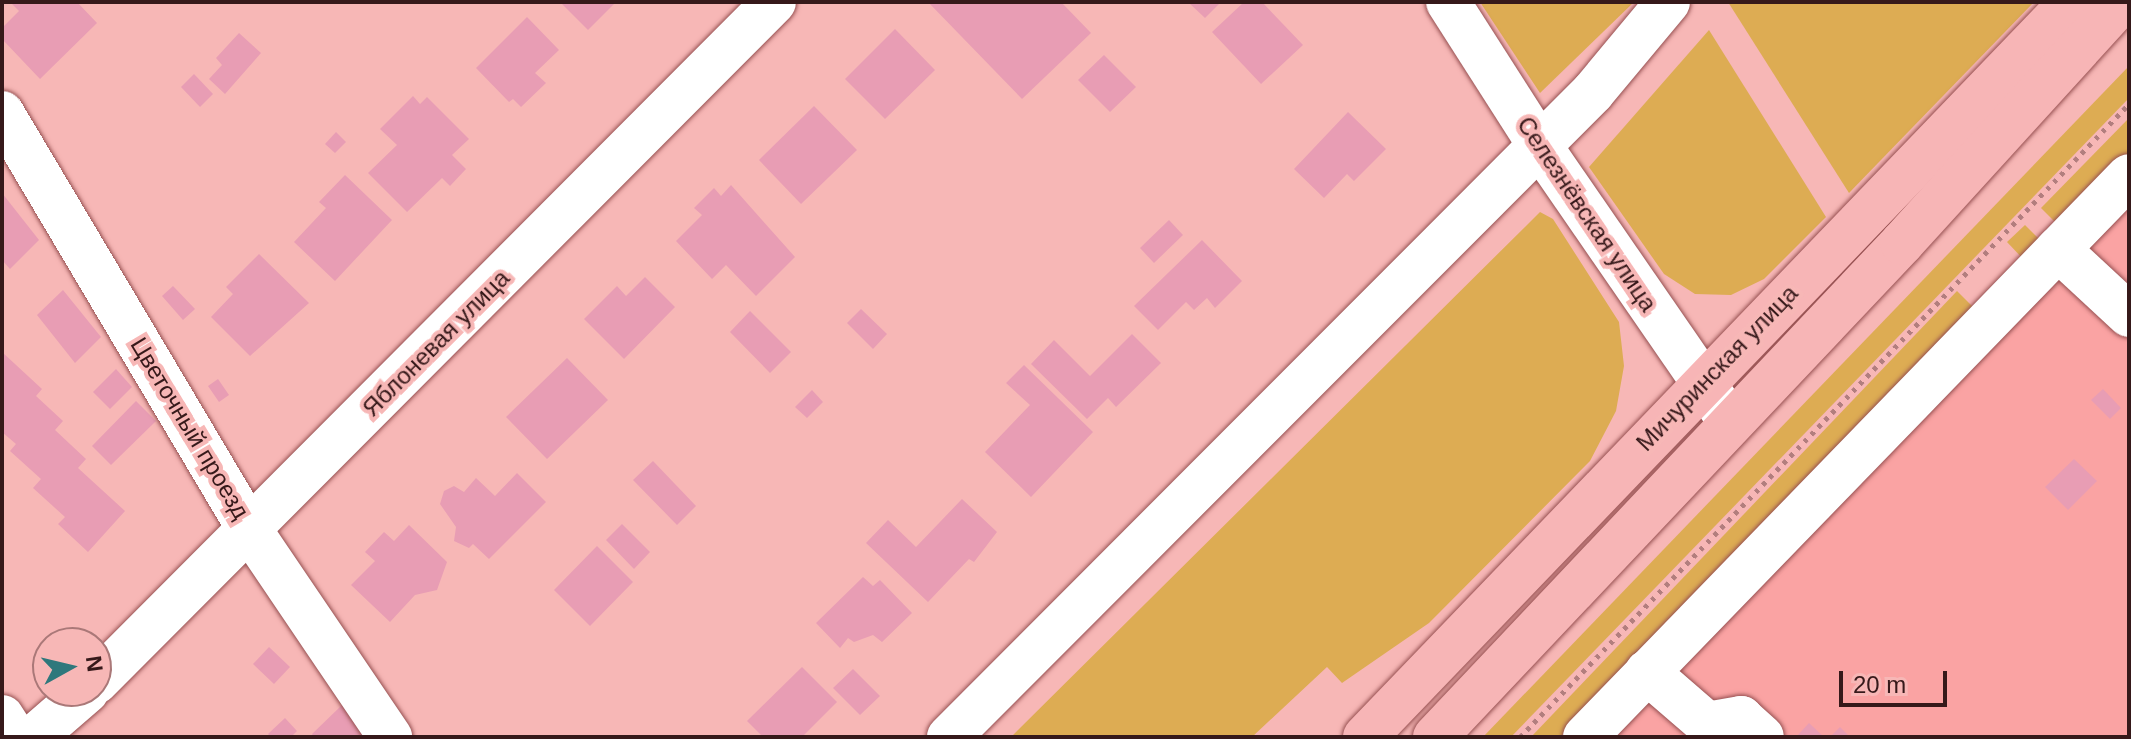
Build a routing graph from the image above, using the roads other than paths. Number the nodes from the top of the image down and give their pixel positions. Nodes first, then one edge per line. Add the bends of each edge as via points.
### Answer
1 (774, 2) edge
2 (1448, 2) edge
3 (1668, 2) edge
4 (2071, 2) edge
5 (2121, 2) edge
6 (2, 113) edge
7 (1540, 146) junction
8 (2129, 176) edge
9 (2058, 249) junction
10 (2129, 315) edge
11 (1702, 385) junction
12 (1731, 423) junction
13 (250, 530) junction
14 (112, 666) edge
15 (1647, 672) junction
16 (69, 707) edge
17 (2, 717) edge
18 (15, 737) edge
19 (34, 737) edge
20 (390, 737) edge
21 (949, 737) edge
22 (1365, 737) edge
23 (1435, 737) edge
24 (1585, 737) edge
25 (1762, 737) edge

1 - 13 street, Яблоневая улица
2 - 7 street, Селезнёвская улица
3 - 7 street
4 - 11 main road, Мичуринская улица
5 - 12 main road, Мичуринская улица
6 - 13 street, Цветочный проезд
7 - 11 street, Селезнёвская улица
7 - 21 street
8 - 9 street
9 - 10 street
9 - 15 street
11 - 12 street, Селезнёвская улица
11 - 22 main road, Мичуринская улица
12 - 23 main road, Мичуринская улица
13 - 14 street, Яблоневая улица
13 - 20 street, Цветочный проезд
15 - 24 street
15 - 25 street via 1707,724 1741,718
16 - 19 street
17 - 18 street

